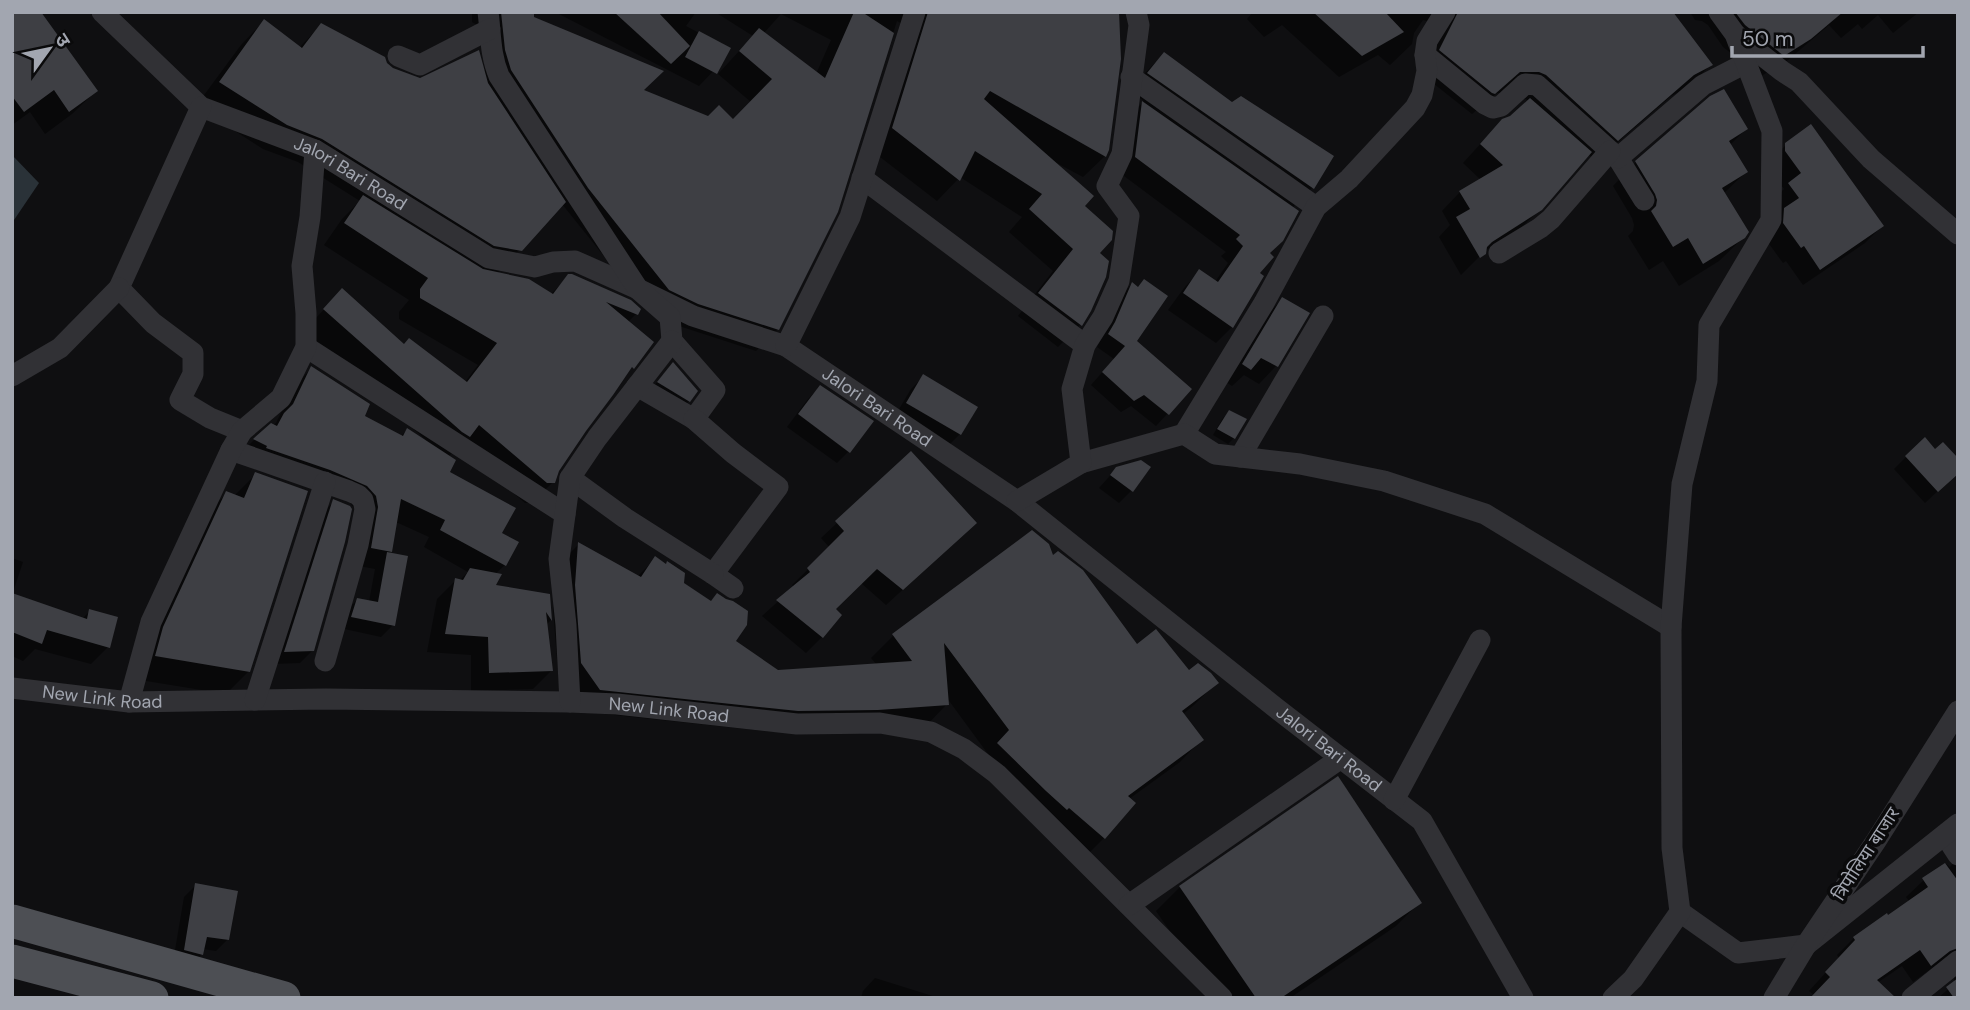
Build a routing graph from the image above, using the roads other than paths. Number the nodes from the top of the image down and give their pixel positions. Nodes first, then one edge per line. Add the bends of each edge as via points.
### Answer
1 (102, 12) edge
2 (915, 12) edge
3 (1136, 12) edge
4 (1445, 12) edge
5 (1719, 12) edge
6 (489, 21) edge
7 (1735, 34) junction
8 (1425, 55) junction
9 (398, 56) dead end
10 (1746, 63) junction
11 (1131, 77) junction
12 (201, 107) junction
13 (315, 150) junction
14 (1614, 154) junction
15 (862, 178) junction
16 (1644, 200) dead end
17 (1316, 207) junction
18 (1958, 234) edge
19 (1499, 253) dead end
20 (119, 288) junction
21 (638, 289) junction
22 (1323, 316) dead end
23 (672, 341) junction
24 (1085, 345) junction
25 (786, 346) junction
26 (306, 347) junction
27 (12, 376) edge
28 (637, 386) junction
29 (694, 419) junction
30 (242, 431) junction
31 (1184, 434) junction
32 (232, 450) junction
33 (1241, 457) junction
34 (1082, 463) junction
35 (570, 478) junction
36 (325, 482) junction
37 (1017, 501) junction
38 (565, 514) junction
39 (713, 574) junction
40 (733, 588) dead end
41 (1671, 627) junction
42 (1480, 640) dead end
43 (325, 660) dead end
44 (12, 688) edge
45 (255, 700) junction
46 (129, 702) junction
47 (570, 702) junction
48 (1958, 711) edge
49 (1341, 758) junction
50 (1394, 800) junction
51 (1951, 830) edge
52 (1958, 855) edge
53 (1129, 905) junction
54 (1680, 912) junction
55 (12, 921) edge
56 (1806, 945) junction
57 (12, 961) edge
58 (1958, 961) edge
59 (152, 998) edge
60 (284, 998) edge
61 (1222, 998) edge
62 (1523, 998) edge
63 (1613, 998) edge
64 (1774, 998) edge
65 (1912, 998) edge

1 - 12 street, Jalori Bari Road
2 - 15 street
3 - 11 street via 1139,25
4 - 8 street via 1427,41
5 - 7 street
6 - 9 street via 420,65
6 - 21 street via 493,64 499,76
7 - 10 street
7 - 18 street via 1799,82 1871,159
8 - 14 street via 1493,108 1525,83 1537,85
8 - 17 street via 1427,71 1415,108 1349,179
10 - 14 street via 1703,85
10 - 41 street via 1772,131 1771,220 1710,325 1707,382 1682,484
11 - 17 street
11 - 24 street via 1122,154 1107,186 1129,216 1119,281
12 - 13 street, Jalori Bari Road
12 - 20 street
13 - 21 street, Jalori Bari Road via 489,258 535,267 575,261
13 - 26 street via 302,266
14 - 16 street
14 - 19 street via 1550,219
15 - 24 street
15 - 25 street via 850,217
17 - 31 street
20 - 27 street via 60,348
20 - 30 street via 153,323 193,353 193,374 180,400
21 - 23 street via 670,317
21 - 25 street, Jalori Bari Road via 693,316
22 - 33 street
23 - 28 street
23 - 29 street via 715,390
24 - 34 street via 1072,389
25 - 37 street, Jalori Bari Road
26 - 30 street via 281,398
26 - 38 street
28 - 29 street
28 - 35 street
29 - 39 street via 778,487
30 - 32 street
31 - 33 street via 1215,454
31 - 34 street
32 - 36 street
32 - 46 street via 151,622
33 - 41 street via 1384,481 1485,514
34 - 37 street
35 - 38 street
35 - 39 street
36 - 43 street via 358,495 365,509
36 - 45 street
37 - 49 street, Jalori Bari Road
38 - 47 street via 559,559
39 - 40 street
41 - 54 street via 1672,848
42 - 50 street
44 - 46 street, New Link Road
45 - 46 street, New Link Road
45 - 47 street, New Link Road
47 - 53 street, New Link Road via 797,724 880,723 931,732 997,774
48 - 56 street, त्रिपोलिया बाजार
49 - 50 street, Jalori Bari Road
49 - 53 street
50 - 62 street, Jalori Bari Road via 1422,821
51 - 52 street
51 - 56 street
53 - 61 street, New Link Road
54 - 56 street via 1738,953
54 - 63 street via 1633,979
55 - 60 main road
56 - 64 street, त्रिपोलिया बाजार
57 - 59 main road
58 - 65 street

